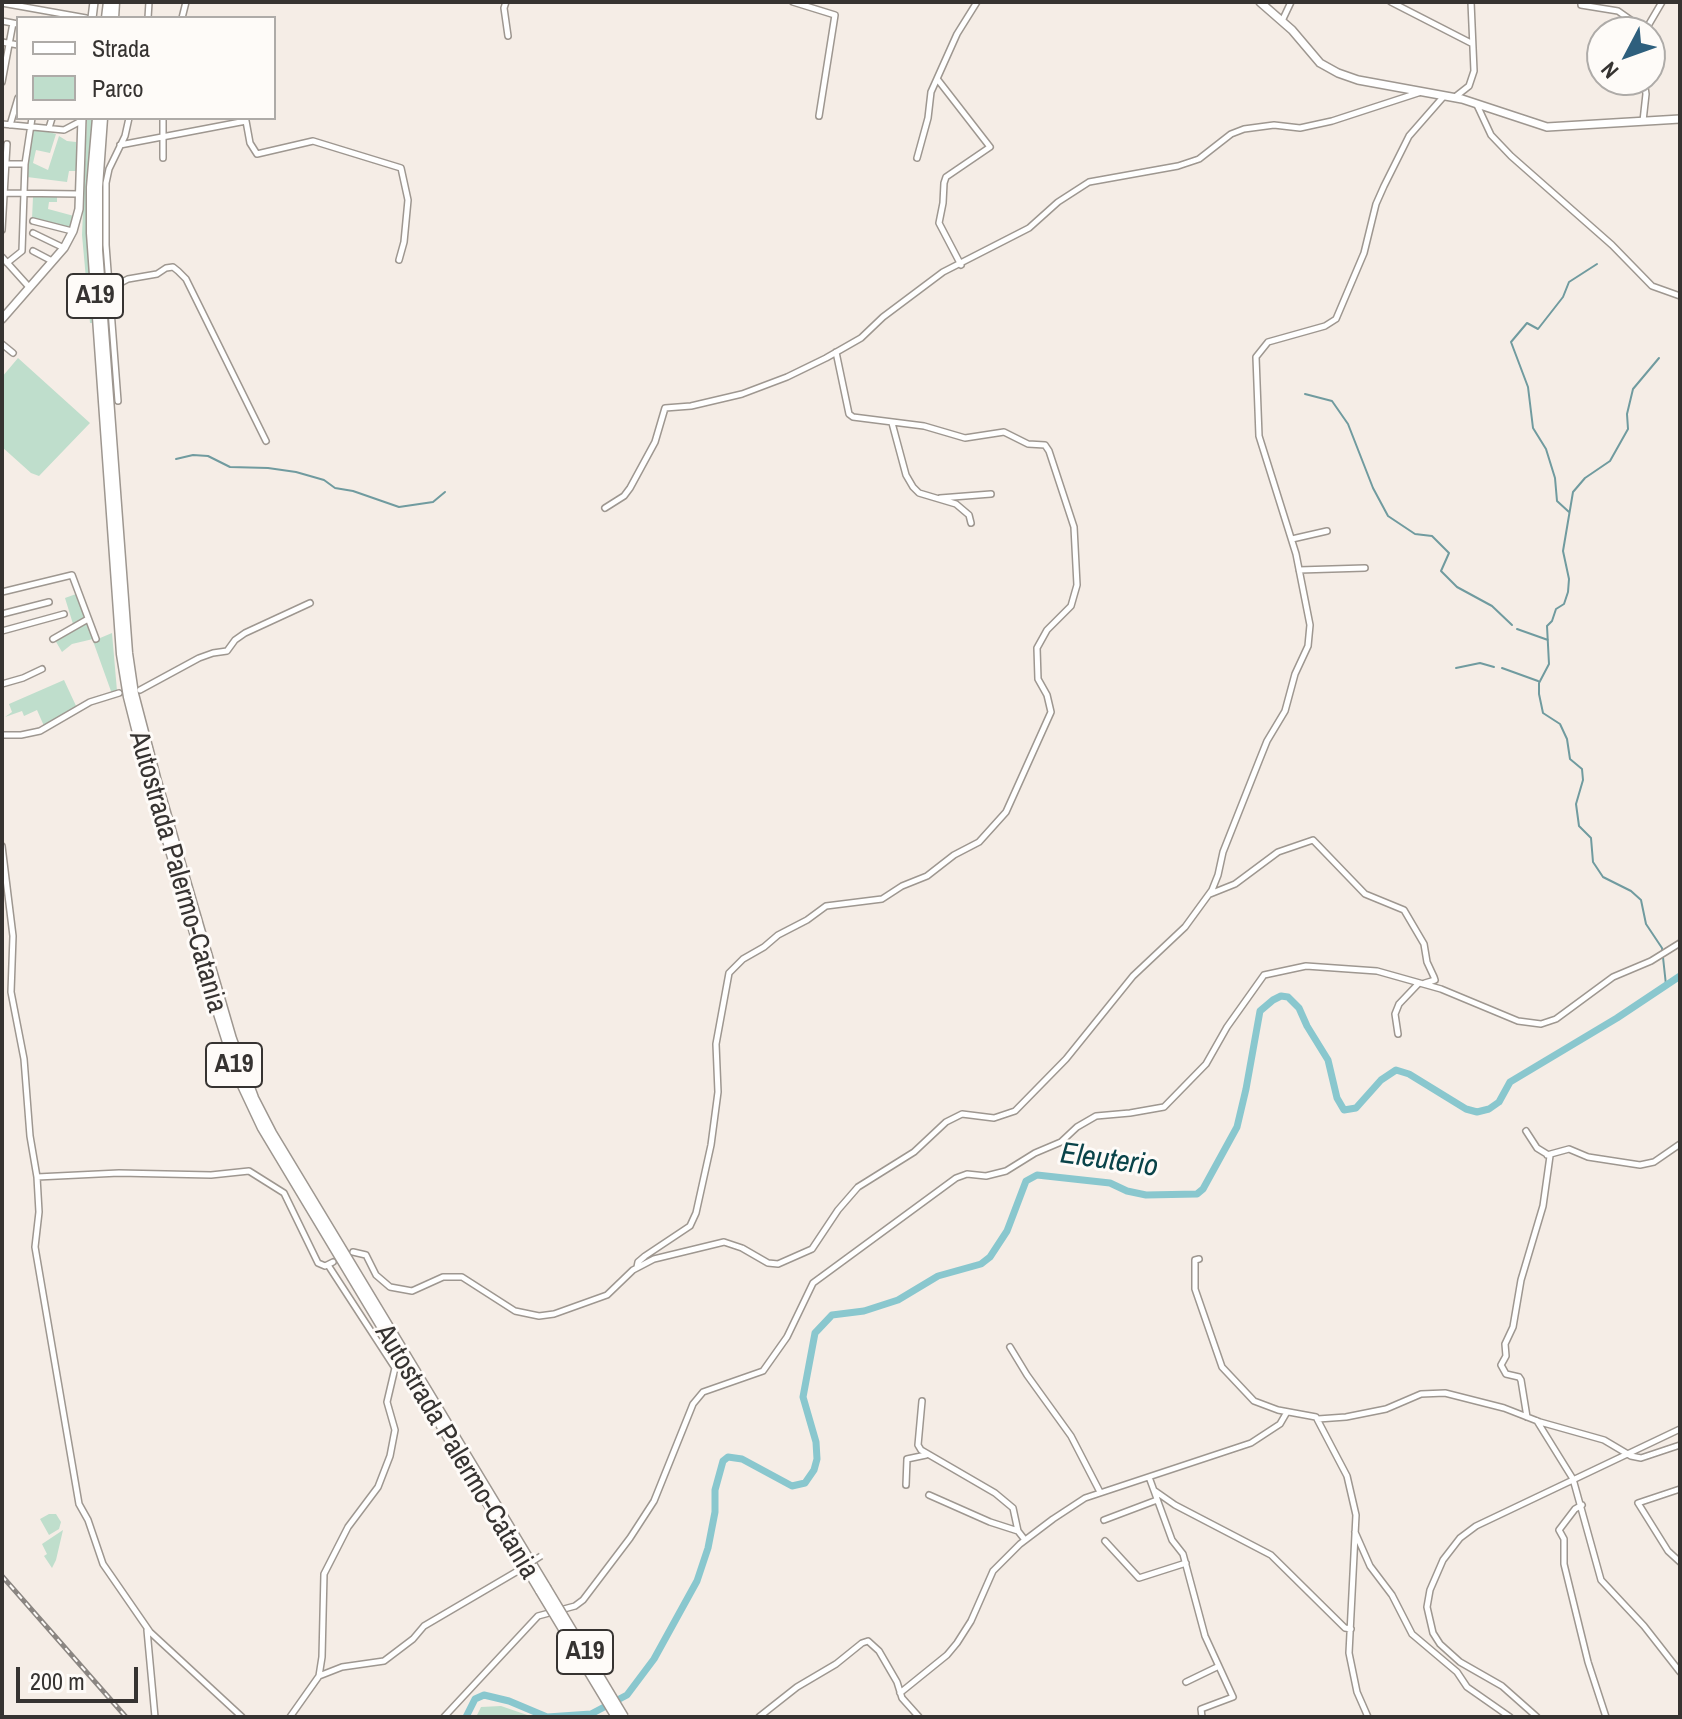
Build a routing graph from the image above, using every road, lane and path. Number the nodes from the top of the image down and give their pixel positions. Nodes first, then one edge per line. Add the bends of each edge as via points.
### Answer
1 (506, 2) edge
2 (793, 2) edge
3 (977, 2) edge
4 (1260, 2) edge
5 (1291, 2) edge
6 (1391, 2) edge
7 (1471, 2) edge
8 (1581, 2) edge
9 (2, 3) edge
10 (75, 16) edge
11 (1625, 16) edge
12 (2, 21) edge
13 (1282, 21) junction
14 (16, 23) edge
15 (508, 36) dead end
16 (5, 43) edge
17 (1471, 43) junction
18 (938, 80) junction
19 (2, 82) edge
20 (1422, 91) junction
21 (1444, 96) junction
22 (1646, 96) edge
23 (1454, 98) junction
24 (16, 105) edge
25 (1477, 105) junction
26 (819, 116) dead end
27 (1680, 119) edge
28 (31, 120) edge
29 (51, 120) edge
30 (81, 120) edge
31 (82, 120) edge
32 (97, 120) edge
33 (103, 120) edge
34 (128, 120) edge
35 (163, 120) edge
36 (216, 121) edge
37 (1643, 121) junction
38 (2, 124) edge
39 (10, 125) junction
40 (29, 127) junction
41 (49, 128) junction
42 (164, 137) junction
43 (7, 144) dead end
44 (120, 145) junction
45 (163, 158) dead end
46 (917, 158) dead end
47 (4, 164) edge
48 (25, 164) junction
49 (3, 193) edge
50 (24, 193) junction
51 (79, 194) junction
52 (33, 221) dead end
53 (2, 230) edge
54 (73, 231) junction
55 (33, 233) dead end
56 (64, 248) junction
57 (33, 251) dead end
58 (2, 257) edge
59 (399, 260) dead end
60 (52, 261) junction
61 (7, 263) junction
62 (961, 265) junction
63 (29, 287) junction
64 (109, 289) junction
65 (1680, 296) edge
66 (2, 319) edge
67 (2, 344) edge
68 (836, 352) junction
69 (13, 353) dead end
70 (118, 401) dead end
71 (892, 422) junction
72 (266, 441) dead end
73 (991, 494) dead end
74 (939, 498) junction
75 (605, 508) dead end
76 (971, 523) dead end
77 (1327, 531) dead end
78 (1292, 539) junction
79 (1365, 568) dead end
80 (1299, 570) junction
81 (2, 592) edge
82 (49, 602) dead end
83 (310, 603) dead end
84 (2, 614) edge
85 (64, 614) dead end
86 (88, 619) junction
87 (2, 631) edge
88 (53, 639) dead end
89 (96, 639) dead end
90 (42, 669) dead end
91 (2, 684) edge
92 (140, 690) dead end
93 (119, 693) dead end
94 (2, 735) edge
95 (2, 846) edge
96 (5, 891) edge
97 (1209, 894) junction
98 (1680, 943) edge
99 (1421, 983) junction
100 (1398, 1034) dead end
101 (1526, 1131) dead end
102 (1680, 1144) edge
103 (1547, 1155) junction
104 (37, 1177) junction
105 (353, 1252) dead end
106 (1199, 1259) dead end
107 (637, 1267) junction
108 (1010, 1347) dead end
109 (922, 1401) dead end
110 (1287, 1412) junction
111 (1527, 1417) junction
112 (1318, 1419) junction
113 (1537, 1421) junction
114 (1680, 1429) edge
115 (1680, 1445) edge
116 (1627, 1453) junction
117 (926, 1455) junction
118 (1149, 1477) junction
119 (1573, 1479) junction
120 (906, 1485) dead end
121 (1153, 1489) junction
122 (1680, 1489) edge
123 (1100, 1492) junction
124 (929, 1495) dead end
125 (1157, 1500) junction
126 (1582, 1505) junction
127 (1104, 1520) dead end
128 (1018, 1531) junction
129 (1355, 1532) junction
130 (1025, 1540) junction
131 (1105, 1541) dead end
132 (541, 1556) dead end
133 (1680, 1562) edge
134 (1186, 1563) junction
135 (543, 1589) junction
136 (147, 1626) junction
137 (1351, 1629) junction
138 (1677, 1664) edge
139 (1218, 1667) junction
140 (1680, 1672) edge
141 (319, 1676) junction
142 (1186, 1682) dead end
143 (900, 1693) junction
144 (155, 1717) edge
145 (242, 1717) edge
146 (290, 1717) edge
147 (444, 1717) edge
148 (616, 1717) edge
149 (624, 1717) edge
150 (759, 1717) edge
151 (919, 1717) edge
152 (1202, 1717) edge
153 (1368, 1717) edge
154 (1510, 1717) edge
155 (1537, 1717) edge
156 (1606, 1717) edge

1 - 15 street
2 - 26 street via 835,15
3 - 18 street
4 - 13 main road
5 - 13 street
6 - 17 street
7 - 17 street
8 - 11 street
9 - 10 street
12 - 14 street
13 - 20 main road via 1327,68 1358,80
14 - 16 street
16 - 19 street
17 - 23 street via 1472,81
18 - 46 street
18 - 62 street via 990,147 944,183 939,223
20 - 21 main road
20 - 62 street via 1321,124 1244,129 1199,159 1089,182 1029,228
21 - 23 main road
21 - 78 street via 1409,136 1384,186 1336,319 1268,342 1256,357 1259,436
22 - 37 street
23 - 25 main road
24 - 39 street
25 - 37 main road via 1547,127
25 - 65 street via 1491,135 1511,156 1652,286
27 - 37 main road
28 - 40 street
29 - 41 street
30 - 41 street via 64,130
31 - 51 main road
32 - 135 highway, Autostrada Palermo-Catania / A19 via 91,233 121,654 147,772 215,1004 238,1077 262,1128
33 - 135 highway, Autostrada Palermo-Catania / A19 via 98,250 130,667 156,778 232,1039 272,1133
34 - 44 street
35 - 42 street
36 - 42 street
36 - 59 street via 246,121 257,154 313,141 401,168 408,200
38 - 39 street
39 - 40 street
40 - 41 street
40 - 48 street
42 - 44 street
42 - 45 street
43 - 47 street
44 - 64 street via 106,183
47 - 48 street
47 - 49 street
48 - 50 street
49 - 50 street
49 - 53 street
50 - 51 street
50 - 61 street via 22,251
51 - 54 main road
52 - 54 street
54 - 56 main road
55 - 56 street
56 - 60 main road
57 - 60 street
58 - 61 street
60 - 63 main road
61 - 63 street
62 - 68 street via 943,272
63 - 66 main road
64 - 70 street
64 - 72 street via 166,268 178,271
67 - 69 street
68 - 71 street via 849,414
68 - 75 street via 753,390 665,408 655,442 630,488
71 - 74 street via 913,487
71 - 107 street via 965,438 1004,432 1049,451 1076,534 1077,585 1071,606 1037,648 1038,679 1051,712 1006,812 979,842 882,899 826,906 729,973 716,1044 718,1092 711,1145 696,1213 690,1226
73 - 74 street
74 - 76 street via 965,510
77 - 78 street
78 - 80 street
79 - 80 street
80 - 97 street via 1310,625 1308,646
81 - 86 street via 72,575
82 - 84 street
83 - 92 street via 245,633 227,651 199,658
85 - 87 street
86 - 88 street
86 - 89 street
90 - 91 street
93 - 94 street via 90,702 40,731
95 - 96 street
96 - 104 street via 13,936 11,992
97 - 99 street via 1235,884 1278,852 1313,840 1365,894 1404,910 1424,944 1435,980
97 - 107 street via 1024,1103 994,1118 962,1114 946,1122 914,1152 858,1187 812,1249 778,1264 724,1242
98 - 99 street via 1613,977 1548,1023 1518,1021
99 - 100 street via 1399,1004
99 - 147 street via 1364,969 1306,966 1264,975 1206,1064 1164,1107 1096,1116 1006,1171 956,1178 813,1283 787,1337 763,1371 703,1392 693,1404 654,1501 583,1600 538,1616
101 - 103 street
102 - 103 street via 1640,1165 1569,1149
103 - 111 street via 1543,1206 1501,1365 1506,1374 1521,1380
104 - 136 street via 35,1247 79,1504 103,1564
104 - 141 street via 249,1171 281,1191 313,1257 318,1263 331,1263 395,1368 387,1402 395,1430 390,1456 378,1487 348,1527 324,1574
105 - 107 street via 366,1255 390,1287 412,1291 443,1277 462,1277 515,1311 539,1316 607,1295
106 - 110 street via 1195,1289 1222,1367 1254,1401
108 - 123 street via 1071,1436
109 - 117 street via 918,1445
110 - 112 street
110 - 118 street via 1280,1424 1251,1443
111 - 112 street via 1445,1393
111 - 113 street
112 - 129 street via 1351,1487
113 - 116 street via 1604,1440
113 - 119 street
114 - 116 street
115 - 116 street via 1641,1458
116 - 119 street
117 - 120 street via 907,1459
117 - 128 street via 995,1493 1016,1512
118 - 121 street
118 - 123 street
119 - 126 street
119 - 155 street via 1460,1538 1443,1560 1427,1600 1428,1619 1440,1644
121 - 125 street
121 - 137 street via 1271,1555
122 - 133 street via 1638,1503
123 - 130 street
124 - 128 street
125 - 127 street
125 - 134 street
126 - 138 street via 1601,1580
126 - 156 street via 1559,1530 1588,1662
128 - 130 street
129 - 137 street
129 - 154 street via 1412,1634 1467,1687
130 - 143 street via 993,1571 971,1621 947,1655
131 - 134 street via 1139,1578
132 - 141 street, bridge via 424,1626 384,1661
134 - 139 street
135 - 148 highway, A19, bridge
135 - 149 highway, A19, bridge
136 - 144 street
136 - 145 street
137 - 153 street via 1351,1667
138 - 140 street
139 - 142 street
139 - 152 street via 1233,1697 1201,1709
141 - 146 street
143 - 150 street via 887,1663 868,1641
143 - 151 street

